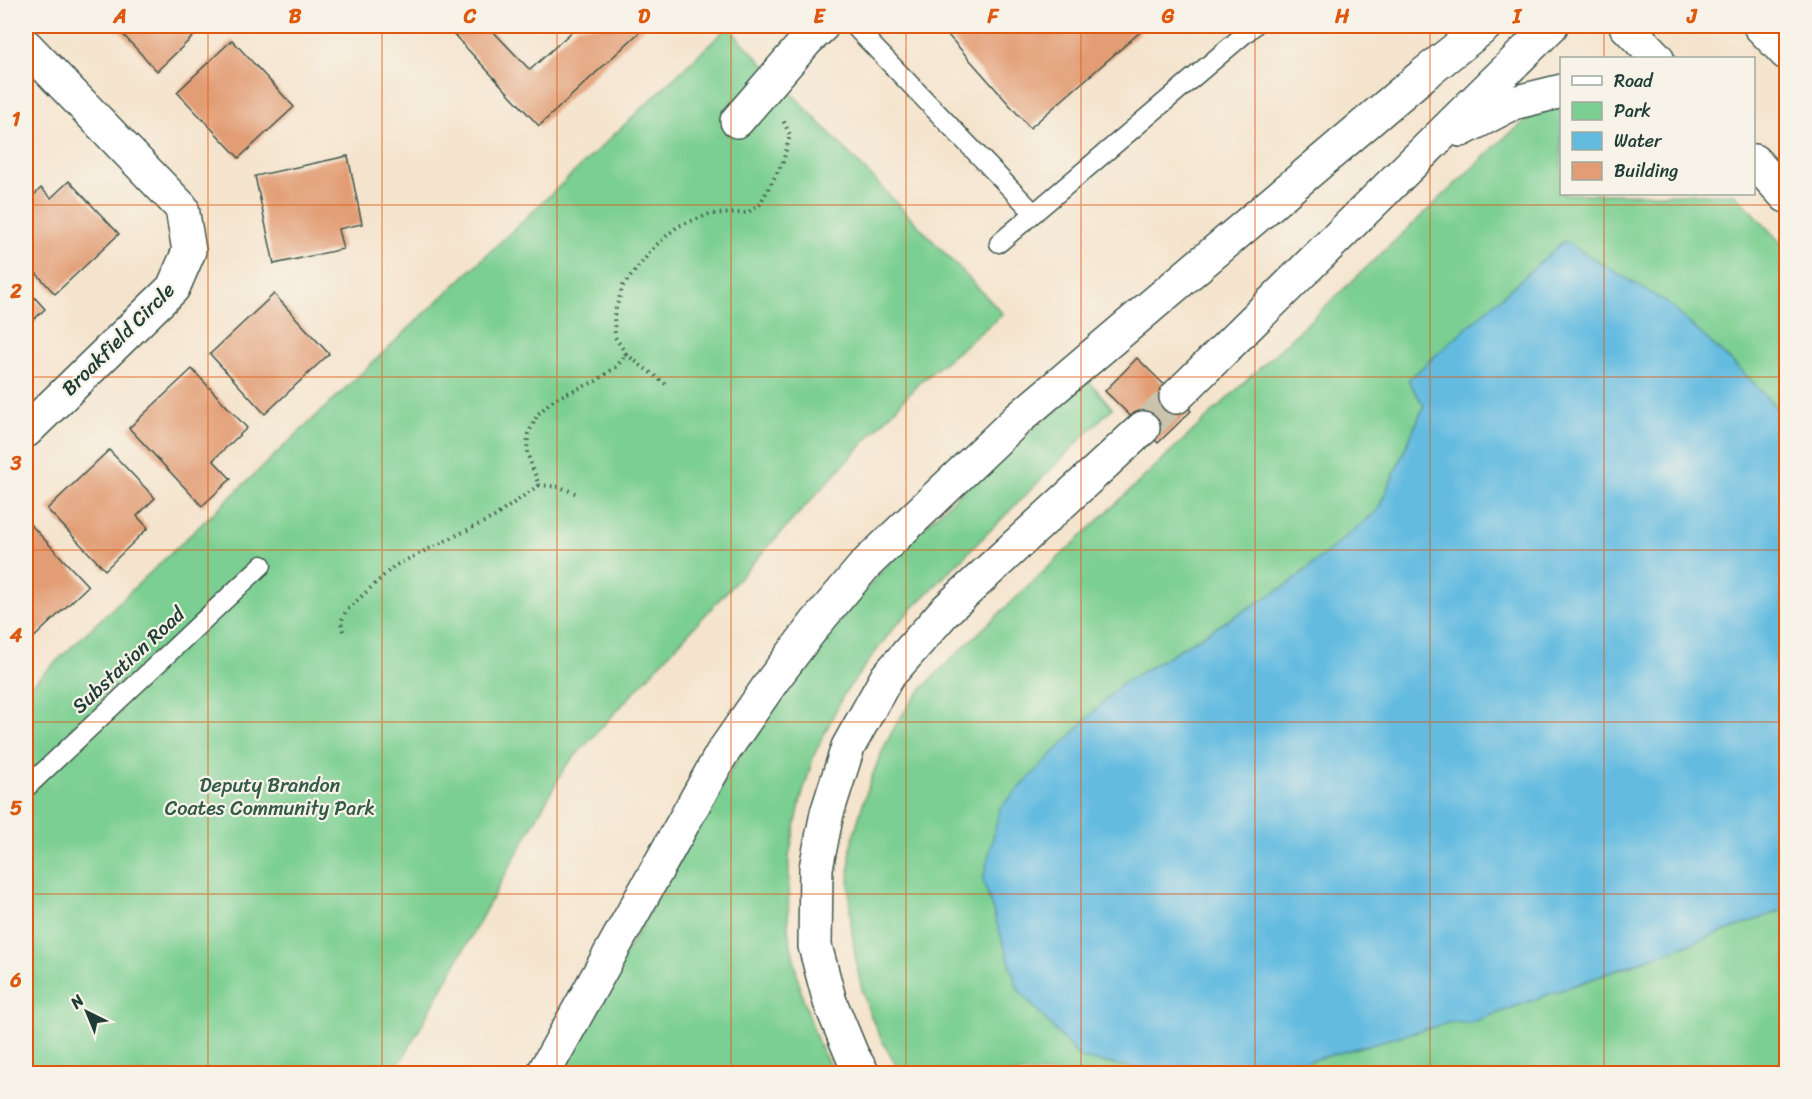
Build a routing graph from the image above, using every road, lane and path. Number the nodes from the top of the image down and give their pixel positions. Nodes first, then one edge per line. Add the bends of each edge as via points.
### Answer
1 (822, 26) edge
2 (854, 26) edge
3 (1254, 26) edge
4 (1451, 26) edge
5 (1485, 26) edge
6 (1551, 26) edge
7 (1626, 26) edge
8 (1760, 26) edge
9 (26, 46) edge
10 (1786, 53) edge
11 (1656, 57) edge
12 (1424, 75) junction
13 (1560, 91) edge
14 (758, 96) junction
15 (737, 121) dead end
16 (1430, 147) junction
17 (1755, 162) edge
18 (1786, 196) edge
19 (1034, 213) junction
20 (999, 243) dead end
21 (626, 354) junction
22 (668, 386) dead end
23 (1176, 397) tunnel mouth
24 (1143, 428) tunnel mouth
25 (26, 431) edge
26 (539, 485) junction
27 (577, 494) dead end
28 (262, 565) dead end
29 (343, 631) dead end
30 (26, 788) edge
31 (543, 1074) edge
32 (863, 1074) edge

1 - 14 main road
2 - 19 lane
3 - 19 lane
4 - 12 main road
5 - 12 main road
6 - 16 main road
7 - 11 main road
8 - 10 main road
9 - 25 main road, Broakfield Circle via 182,208 189,251 173,288
12 - 31 main road via 1018,419 865,566 772,680 721,755
13 - 16 main road via 1513,103
14 - 15 main road
14 - 21 path via 783,119 790,135 783,162 760,204 747,213 711,214 678,226 655,246 623,286 614,315 615,337
16 - 23 main road
17 - 18 main road
19 - 20 lane
21 - 22 path
21 - 26 path via 596,381 554,399 538,414 528,434 527,453
24 - 32 main road via 945,611 887,677 848,747 826,813 816,868 815,946 830,1002
26 - 27 path
26 - 29 path via 494,518 394,566 346,611 341,622
28 - 30 lane, Substation Road

